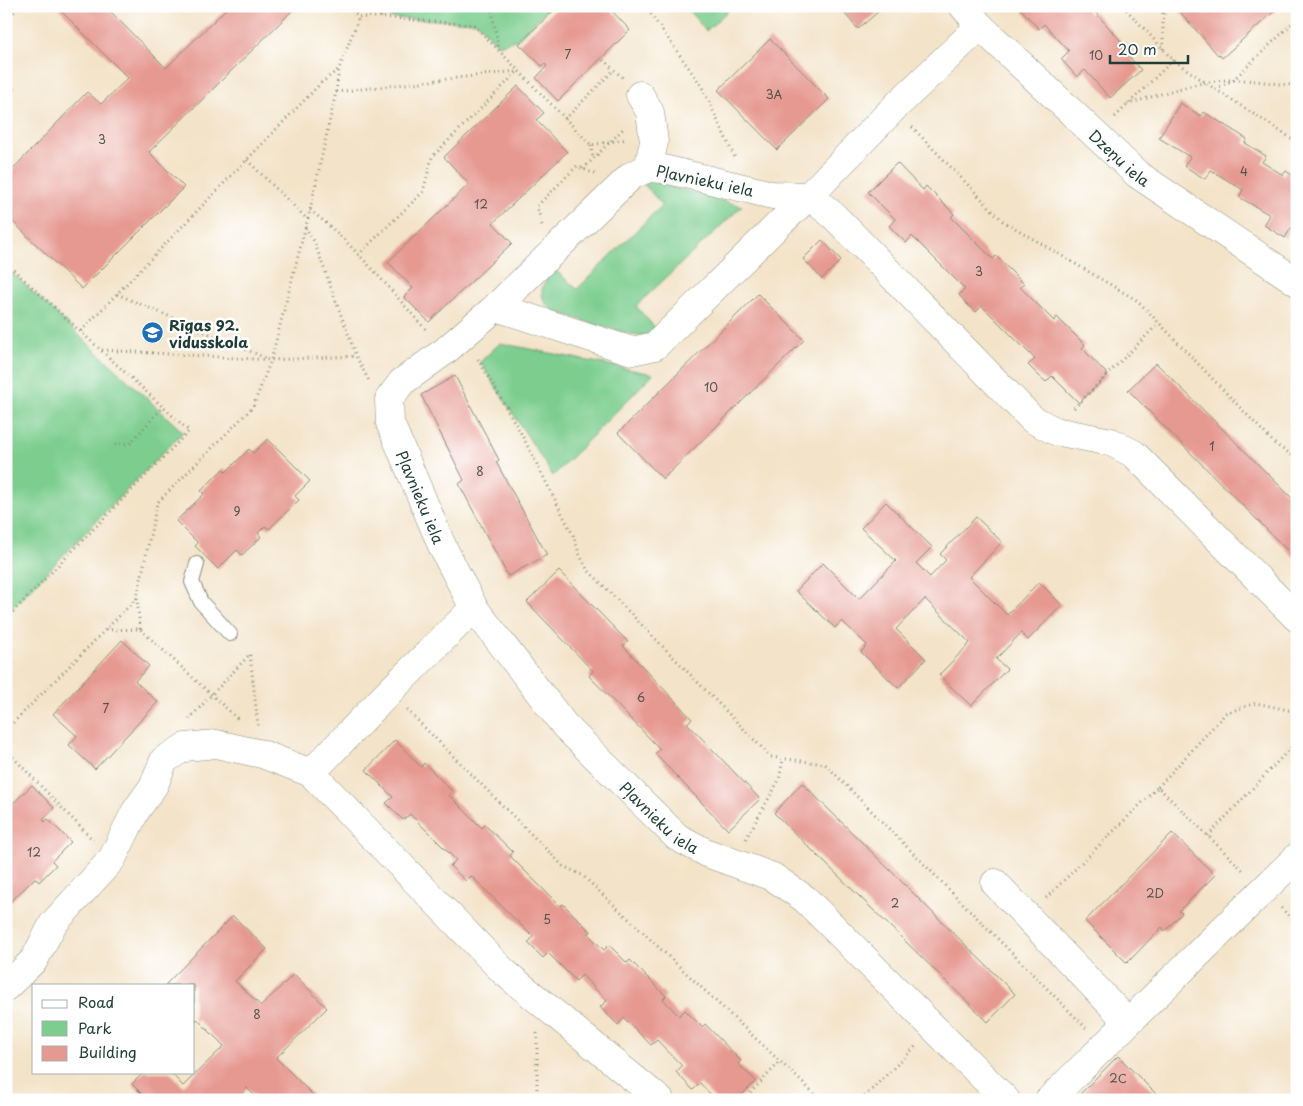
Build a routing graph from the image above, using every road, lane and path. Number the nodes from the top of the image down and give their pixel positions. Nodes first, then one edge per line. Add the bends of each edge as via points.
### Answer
1 (349, 6) edge
2 (390, 6) edge
3 (490, 6) edge
4 (645, 6) edge
5 (1123, 6) edge
6 (1164, 6) edge
7 (1169, 6) edge
8 (16, 10) dead end
9 (1164, 14) junction
10 (972, 16) edge
11 (359, 17) junction
12 (380, 17) junction
13 (6, 19) edge
14 (1297, 19) edge
15 (6, 36) edge
16 (1163, 49) junction
17 (6, 51) edge
18 (499, 51) junction
19 (603, 60) dead end
20 (1173, 60) junction
21 (339, 69) junction
22 (614, 70) junction
23 (518, 71) junction
24 (1232, 80) junction
25 (6, 81) edge
26 (1205, 82) junction
27 (1297, 85) edge
28 (634, 89) joint
29 (1215, 89) junction
30 (336, 92) junction
31 (6, 96) edge
32 (1128, 104) junction
33 (894, 108) junction
34 (565, 119) junction
35 (1109, 123) dead end
36 (628, 124) dead end
37 (633, 138) dead end
38 (609, 142) junction
39 (1297, 142) edge
40 (591, 145) junction
41 (592, 159) junction
42 (247, 160) junction
43 (739, 165) dead end
44 (648, 168) junction
45 (583, 170) junction
46 (598, 174) dead end
47 (809, 196) junction
48 (310, 210) junction
49 (307, 219) junction
50 (305, 227) junction
51 (542, 232) dead end
52 (358, 256) junction
53 (6, 263) edge
54 (1297, 282) edge
55 (116, 294) junction
56 (496, 307) junction
57 (1159, 323) junction
58 (80, 331) junction
59 (453, 344) junction
60 (101, 350) junction
61 (356, 356) junction
62 (271, 360) junction
63 (389, 399) junction
64 (163, 407) junction
65 (1066, 407) dead end
66 (1074, 409) junction
67 (1083, 411) dead end
68 (115, 445) dead end
69 (1297, 458) edge
70 (197, 564) dead end
71 (137, 598) junction
72 (474, 608) junction
73 (1297, 618) edge
74 (6, 619) edge
75 (140, 629) junction
76 (105, 630) junction
77 (230, 634) dead end
78 (389, 692) junction
79 (211, 696) junction
80 (1297, 712) edge
81 (184, 725) dead end
82 (6, 730) edge
83 (1297, 741) edge
84 (261, 746) junction
85 (6, 750) edge
86 (783, 759) junction
87 (311, 774) junction
88 (1158, 788) junction
89 (1208, 836) junction
90 (1297, 857) edge
91 (112, 859) junction
92 (738, 866) junction
93 (995, 883) dead end
94 (1264, 890) junction
95 (1027, 917) junction
96 (6, 987) edge
97 (537, 999) junction
98 (1128, 1022) junction
99 (934, 1028) junction
100 (1104, 1046) junction
101 (780, 1062) junction
102 (538, 1100) edge
103 (660, 1100) edge
104 (743, 1100) edge
105 (821, 1100) edge
106 (861, 1100) edge
107 (1006, 1100) edge
108 (1049, 1100) edge

1 - 11 path
2 - 12 path
3 - 18 path
4 - 43 path via 701,85
5 - 16 path
6 - 9 path
7 - 9 path
8 - 13 path
9 - 16 path
10 - 33 street
10 - 54 street, Dzeņu iela via 1137,174
11 - 12 path
11 - 21 path
12 - 18 path via 474,25
14 - 24 path
15 - 17 path via 9,39
16 - 20 path
18 - 23 path
19 - 22 path
20 - 26 path
20 - 32 path
21 - 30 path
21 - 42 path
22 - 28 path
22 - 34 path
23 - 30 path
23 - 34 path
23 - 52 path via 432,157 423,192
24 - 26 path
24 - 27 path
24 - 29 path
25 - 31 path via 13,88
26 - 29 path
26 - 32 path
28 - 44 street via 650,112 654,142
29 - 39 path
30 - 48 path
32 - 35 path
33 - 47 street
33 - 57 path via 1002,221 1138,301
34 - 40 path
36 - 38 path
37 - 38 path
38 - 40 path
38 - 41 path
40 - 41 path
41 - 45 path
42 - 49 path
42 - 55 path
44 - 47 street, Pļavnieku iela via 772,195
44 - 56 street, Pļavnieku iela via 631,176
45 - 46 path
45 - 51 path via 578,166 537,206
47 - 56 street via 655,346 632,350
47 - 73 street via 834,216 1032,419 1055,431 1111,442 1134,454
48 - 49 path
48 - 52 path
49 - 50 path
50 - 61 path via 314,241
50 - 62 path
52 - 59 path
53 - 58 path
55 - 58 path
55 - 62 path
56 - 59 street, Pļavnieku iela
57 - 66 path
57 - 69 path via 1276,445
58 - 60 path
59 - 63 street, Pļavnieku iela via 402,382
59 - 86 path via 475,354 522,435 587,569 770,758
60 - 62 path
60 - 64 path
61 - 62 path
61 - 63 path via 373,388
62 - 71 path via 253,407 157,503
63 - 72 street, Pļavnieku iela via 390,423 443,548
64 - 68 path via 130,443
64 - 74 path via 189,430
65 - 66 path
66 - 67 path
70 - 77 lane via 192,582 201,602
71 - 75 path
71 - 76 path
72 - 78 street
72 - 92 street, Pļavnieku iela via 565,726 677,837
75 - 76 path
75 - 79 path
76 - 82 path
78 - 87 street
78 - 101 path via 564,866 582,875
79 - 81 path
79 - 84 path
79 - 84 path via 250,654
80 - 88 path via 1256,703 1226,713
83 - 89 path
84 - 87 street
84 - 91 street via 216,744 185,747 164,760 154,785 135,812
85 - 91 path
86 - 92 path via 779,780 746,838
86 - 100 path via 825,764
87 - 97 street via 504,972
88 - 89 path
88 - 95 path
89 - 94 path
90 - 94 street
91 - 96 street via 53,924 34,960
92 - 99 street, Pļavnieku iela via 773,877 805,899
93 - 95 street
94 - 98 street
95 - 98 street
97 - 102 path
97 - 103 street
98 - 100 street
99 - 106 path
99 - 107 street, Pļavnieku iela
100 - 108 street
101 - 104 path
101 - 105 path

